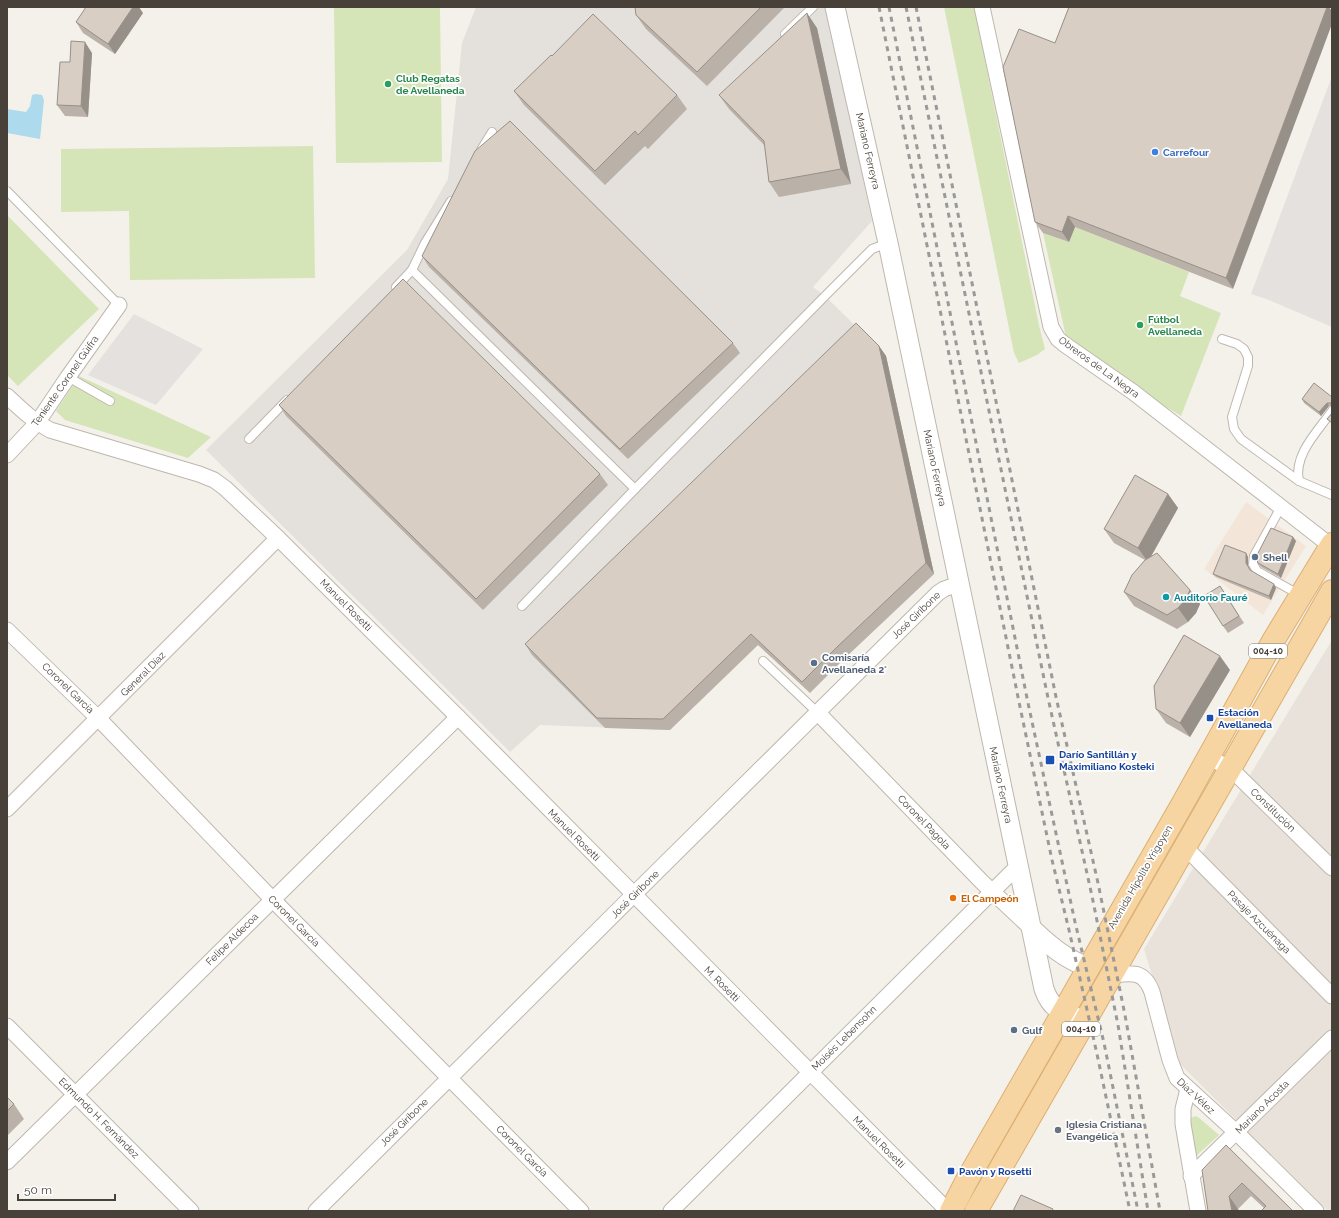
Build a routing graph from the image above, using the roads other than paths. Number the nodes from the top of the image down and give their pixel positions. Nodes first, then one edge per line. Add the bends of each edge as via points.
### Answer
1 (813, 7) edge
2 (835, 7) edge
3 (982, 7) edge
4 (780, 39) edge
5 (492, 132) dead end
6 (476, 158) edge
7 (7, 191) edge
8 (456, 191) edge
9 (888, 243) junction
10 (412, 270) junction
11 (391, 293) edge
12 (119, 305) joint
13 (1222, 339) dead end
14 (68, 377) junction
15 (293, 394) edge
16 (7, 396) edge
17 (110, 401) dead end
18 (1332, 410) edge
19 (38, 423) junction
20 (249, 440) dead end
21 (7, 455) edge
22 (1299, 482) junction
23 (635, 489) junction
24 (1332, 495) edge
25 (1281, 507) junction
26 (278, 538) junction
27 (1332, 546) edge
28 (959, 584) junction
29 (1332, 591) edge
30 (1301, 595) junction
31 (522, 606) dead end
32 (7, 630) edge
33 (763, 660) dead end
34 (818, 713) junction
35 (458, 717) junction
36 (99, 719) junction
37 (1209, 758) junction
38 (1230, 768) junction
39 (7, 809) edge
40 (1186, 848) junction
41 (1018, 866) junction
42 (1332, 868) edge
43 (992, 892) junction
44 (634, 895) junction
45 (273, 900) junction
46 (1032, 929) junction
47 (1088, 967) junction
48 (1112, 975) junction
49 (1332, 996) edge
50 (1062, 1013) junction
51 (1086, 1021) junction
52 (7, 1026) edge
53 (1332, 1038) edge
54 (810, 1072) junction
55 (449, 1077) junction
56 (1188, 1089) junction
57 (75, 1094) junction
58 (1236, 1132) junction
59 (7, 1162) edge
60 (1191, 1176) junction
61 (191, 1211) edge
62 (316, 1211) edge
63 (581, 1211) edge
64 (671, 1211) edge
65 (950, 1211) edge
66 (976, 1211) edge
67 (1198, 1211) edge
68 (1316, 1211) edge

1 - 4 lane
2 - 9 street, Mariano Ferreyra
3 - 25 street, Obreros de La Negra via 1051,328 1064,344 1133,392
5 - 6 lane
7 - 12 lane
8 - 10 lane
9 - 23 lane via 872,249
9 - 28 street, Mariano Ferreyra
10 - 11 lane
10 - 23 lane
12 - 14 street, Teniente Coronel Güifra
13 - 22 lane via 1237,344 1244,349 1248,357 1248,366 1232,417 1234,429 1241,439
14 - 17 lane
14 - 19 street, Teniente Coronel Güifra
15 - 20 lane
16 - 19 street, Manuel Rosetti
18 - 22 lane via 1303,452 1297,473
19 - 21 street, Teniente Coronel Güifra
19 - 26 street, Manuel Rosetti via 50,430 214,480
22 - 24 lane
23 - 31 lane
25 - 27 street, Obreros de La Negra
25 - 30 lane via 1254,556 1253,564 1256,571
26 - 35 street, Manuel Rosetti
26 - 36 street, General Díaz
27 - 30 main road, Avenida Hipólito Yrigoyen / 004-10
28 - 34 street, José Giribone via 938,593
28 - 41 street, Mariano Ferreyra
29 - 38 main road, 004-10
30 - 37 main road, Avenida Hipólito Yrigoyen / 004-10
32 - 36 street, Coronel García
33 - 34 lane
34 - 43 street, Coronel Pagola
34 - 44 street, José Giribone
35 - 44 street, Manuel Rosetti
35 - 45 street, Felipe Aldecoa
36 - 39 street, General Díaz
36 - 45 street, Coronel García
37 - 38 street, Constitución
37 - 47 main road, Avenida Hipólito Yrigoyen / 004-10
38 - 40 main road, 004-10
38 - 42 street, Constitución
40 - 48 main road, 004-10
40 - 49 street, Pasaje Azcuénaga
41 - 43 street, Moisés Lebensohn
41 - 46 street, Mariano Ferreyra
43 - 46 street, Coronel Pagola
43 - 54 street, Moisés Lebensohn
44 - 54 street, M. Rosetti
44 - 55 street, José Giribone
45 - 55 street, Coronel García
45 - 57 street, Felipe Aldecoa
46 - 47 street via 1070,960
46 - 50 street, Mariano Ferreyra via 1044,989 1048,999
47 - 50 main road, Avenida Hipólito Yrigoyen / 004-10
48 - 51 main road, 004-10
48 - 56 street, Díaz Vélez via 1133,973 1140,975 1149,984 1174,1072
50 - 51 street, Mariano Ferreyra
50 - 65 main road, Avenida Hipólito Yrigoyen / 004-10
51 - 66 main road, 004-10
52 - 57 street, Edmundo H. Fernández
53 - 58 street, Mariano Acosta
54 - 64 street, Moisés Lebensohn
54 - 65 street, Manuel Rosetti
55 - 62 street, José Giribone
55 - 63 street, Coronel García
56 - 58 street, Díaz Vélez
56 - 60 street via 1182,1124
57 - 59 street, Felipe Aldecoa
57 - 61 street, Edmundo H. Fernández
58 - 60 street, Mariano Acosta
58 - 68 street, Díaz Vélez
60 - 67 street

